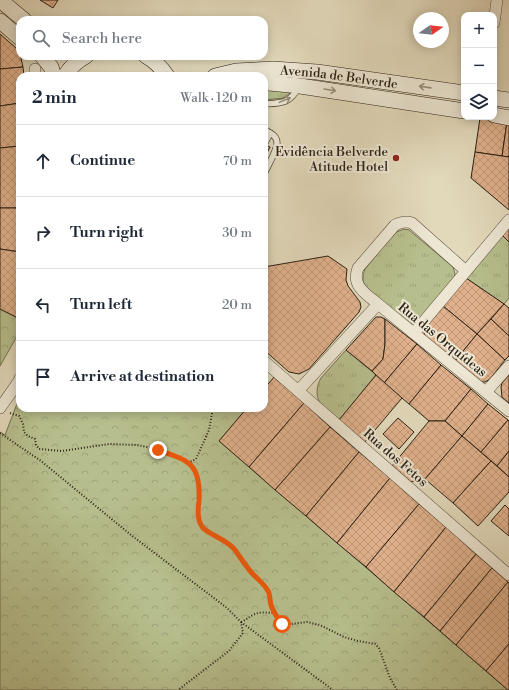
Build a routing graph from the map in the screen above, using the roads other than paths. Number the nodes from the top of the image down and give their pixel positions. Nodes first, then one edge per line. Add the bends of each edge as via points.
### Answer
1 (0, 0) edge
2 (497, 0) edge
3 (495, 12) edge
4 (19, 16) edge
5 (0, 22) edge
6 (16, 35) edge
7 (80, 60) edge
8 (152, 60) edge
9 (37, 67) edge
10 (53, 72) edge
11 (67, 72) edge
12 (164, 72) edge
13 (232, 72) edge
14 (268, 83) edge
15 (300, 86) junction
16 (461, 93) edge
17 (497, 98) edge
18 (509, 100) edge
19 (268, 104) edge
20 (461, 111) edge
21 (497, 116) edge
22 (509, 118) edge
23 (270, 133) joint
24 (268, 137) edge
25 (268, 166) edge
26 (509, 220) edge
27 (466, 271) junction
28 (378, 304) junction
29 (414, 333) junction
30 (268, 364) edge
31 (509, 366) edge
32 (16, 386) edge
33 (298, 390) junction
34 (486, 392) junction
35 (3, 410) edge
36 (509, 411) edge
37 (509, 575) edge

1 - 4 main road
2 - 3 street
5 - 6 main road
7 - 11 main road
8 - 12 main road
9 - 10 main road via 51,67
16 -> 13 main road, Avenida de Belverde via 317,72 273,69
14 - 15 main road, Avenida de Belverde
19 -> 15 lane via 285,102 295,95
15 -> 20 main road, Avenida de Belverde
17 - 18 main road
21 - 22 main road
23 - 24 lane
23 - 25 lane via 274,135 277,144
26 - 27 street
27 - 28 street, Rua das Orquídeas via 412,223 399,223 356,273 357,285
27 - 29 street
28 - 29 street, Rua das Orquídeas
28 - 33 street
29 - 34 street, Rua das Orquídeas
30 - 33 street, Rua dos Fetos
31 - 34 street
32 - 35 street
33 - 37 street, Rua dos Fetos
34 - 36 street, Rua das Orquídeas

